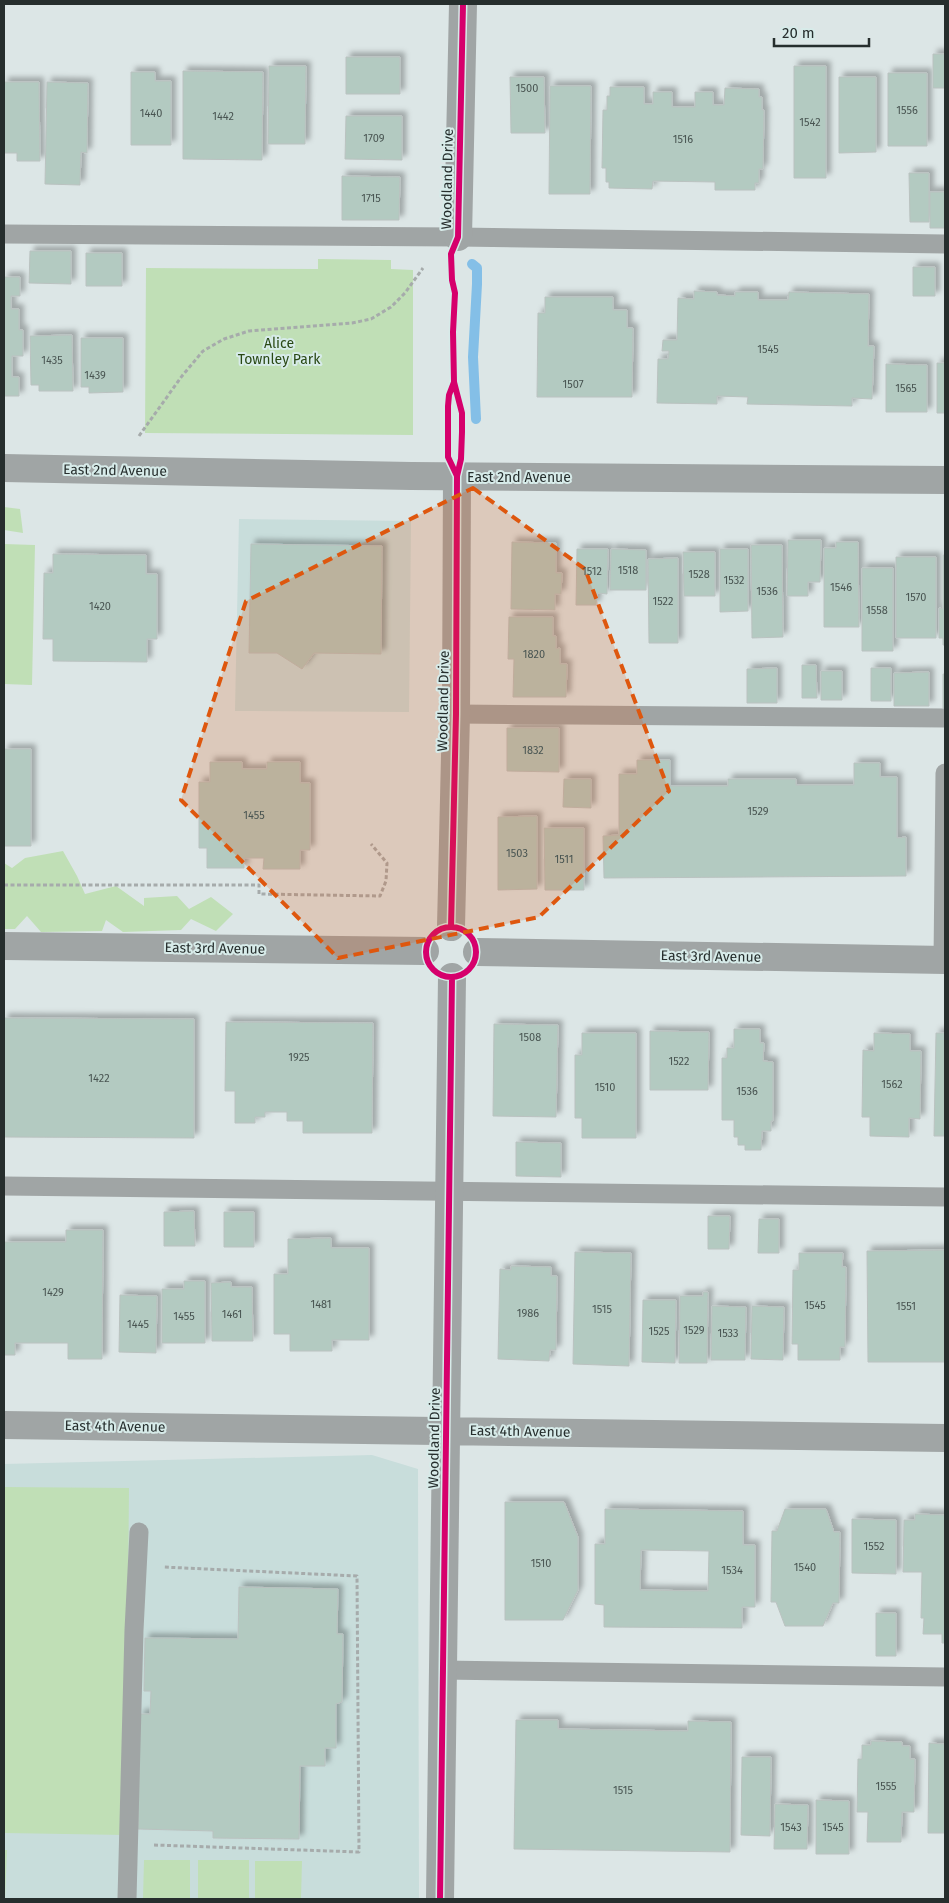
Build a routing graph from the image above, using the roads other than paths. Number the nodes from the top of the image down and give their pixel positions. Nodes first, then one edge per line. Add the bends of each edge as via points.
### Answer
1 (463, 4) edge
2 (4, 234) edge
3 (458, 238) junction
4 (945, 244) edge
5 (4, 468) edge
6 (456, 476) junction
7 (945, 480) edge
8 (456, 714) junction
9 (945, 718) edge
10 (945, 773) edge
11 (451, 927) junction
12 (4, 946) edge
13 (426, 951) junction
14 (476, 952) junction
15 (944, 960) edge
16 (452, 977) junction
17 (4, 1186) edge
18 (450, 1191) junction
19 (945, 1197) edge
20 (4, 1425) edge
21 (446, 1430) junction
22 (945, 1438) edge
23 (139, 1532) dead end
24 (442, 1670) junction
25 (945, 1676) edge
26 (127, 1899) edge
27 (440, 1899) edge

1 - 3 street, Woodland Drive
2 - 3 lane
3 - 4 lane
5 - 6 street, East 2nd Avenue
6 - 7 street, East 2nd Avenue
6 - 8 street, Woodland Drive
8 - 9 lane
8 - 11 street, Woodland Drive
10 - 15 lane
11 - 13 street via 433,934
11 - 14 street via 461,928 469,934
12 - 13 street, East 3rd Avenue
13 - 16 street via 432,970
14 - 15 street, East 3rd Avenue
14 - 16 street via 475,962 469,970 461,976
16 - 18 street, Woodland Drive
17 - 18 lane
18 - 19 lane
18 - 21 street, Woodland Drive
20 - 21 street, East 4th Avenue
21 - 22 street, East 4th Avenue
21 - 24 street, Woodland Drive
23 - 26 lane
24 - 25 lane
24 - 27 street, Woodland Drive

